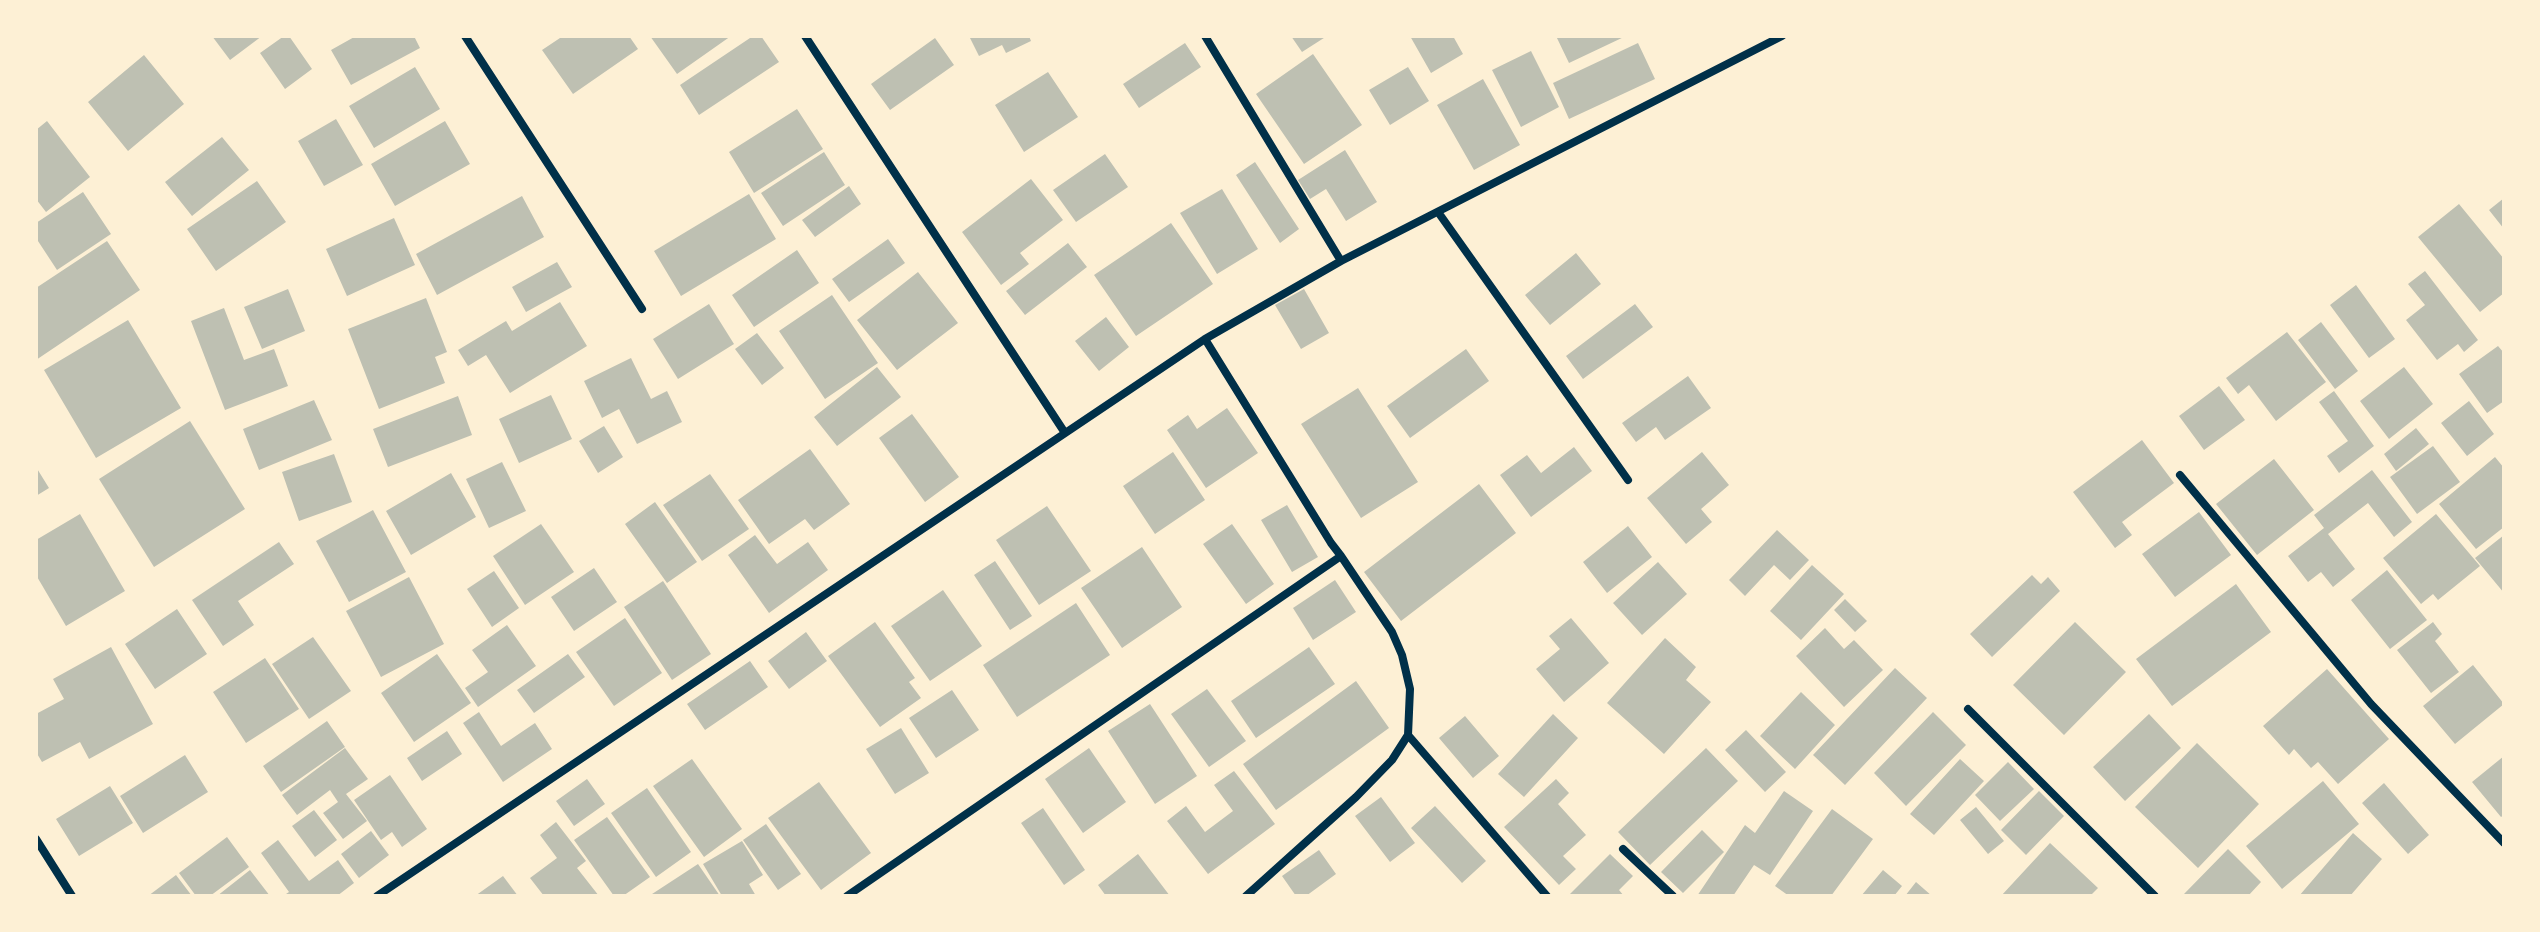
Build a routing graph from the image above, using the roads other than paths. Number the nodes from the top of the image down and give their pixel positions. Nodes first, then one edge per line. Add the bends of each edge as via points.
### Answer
1 (465, 36) edge
2 (805, 36) edge
3 (1205, 36) edge
4 (1782, 36) edge
5 (1438, 212) junction
6 (1341, 261) junction
7 (642, 309) dead end
8 (1205, 339) junction
9 (1065, 433) junction
10 (2180, 475) dead end
11 (1628, 480) dead end
12 (1341, 556) junction
13 (1968, 709) dead end
14 (1408, 735) junction
15 (36, 839) edge
16 (2504, 843) edge
17 (1623, 849) dead end
18 (72, 896) edge
19 (377, 896) edge
20 (847, 896) edge
21 (1246, 896) edge
22 (1547, 896) edge
23 (1673, 896) edge
24 (2155, 896) edge

1 - 7 street
2 - 9 street
3 - 6 street
4 - 5 street
5 - 6 street
5 - 11 street
6 - 8 street
8 - 9 street
8 - 12 street
9 - 19 street
10 - 16 street via 2371,704
12 - 14 street via 1402,655 1410,689
12 - 20 street
13 - 24 street
14 - 21 street via 1356,797
14 - 22 street
15 - 18 street
17 - 23 street

